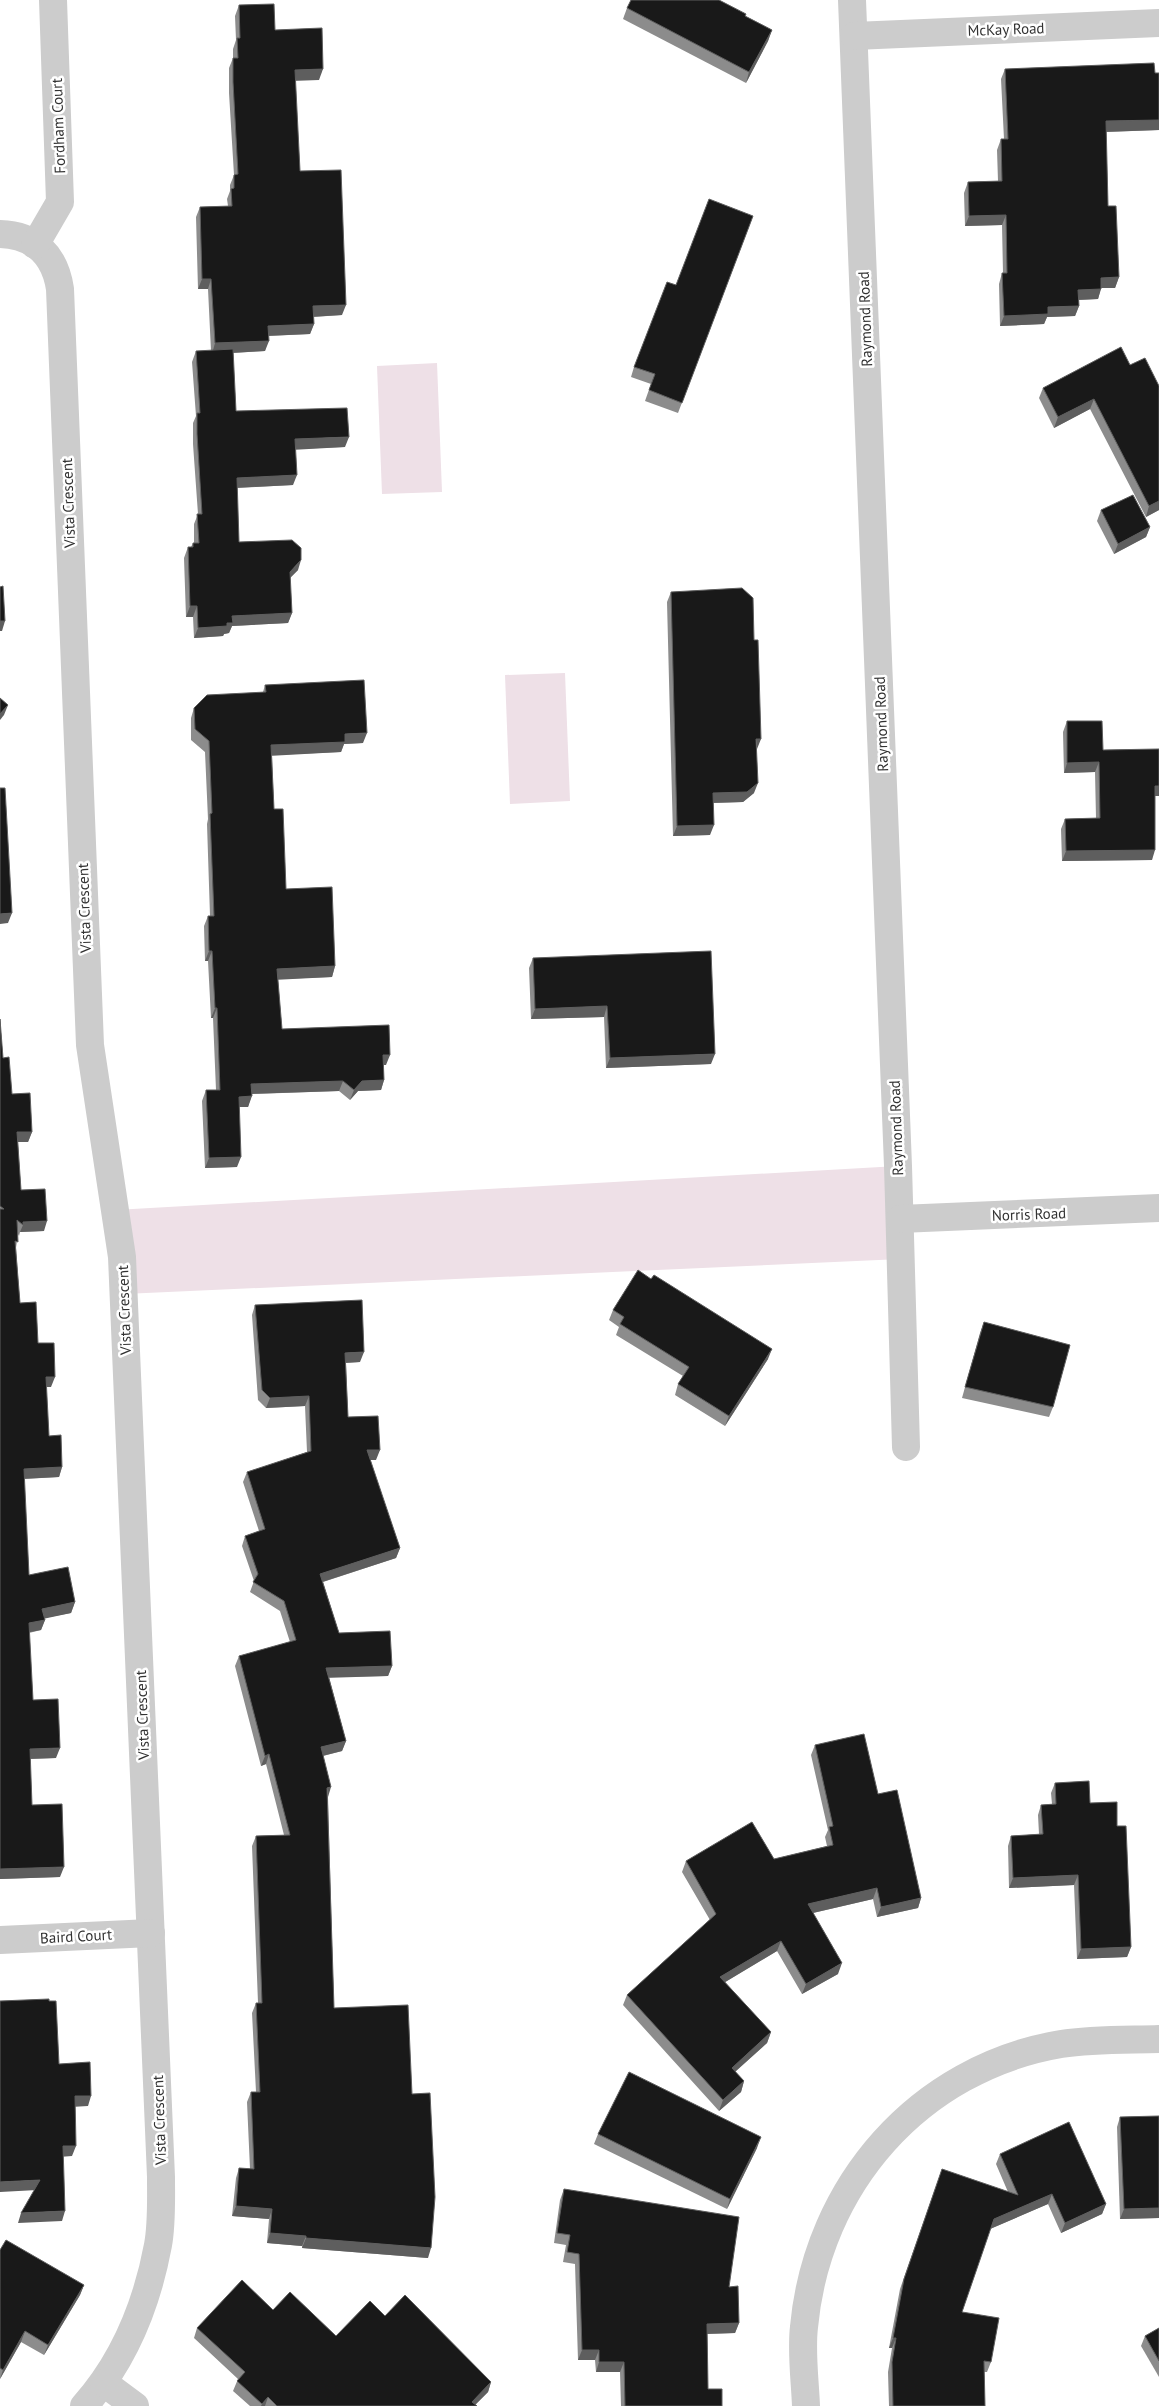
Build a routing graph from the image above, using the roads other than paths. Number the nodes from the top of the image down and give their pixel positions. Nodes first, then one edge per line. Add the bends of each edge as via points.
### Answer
1 (52, 0) edge
2 (852, 0) edge
3 (1159, 23) edge
4 (854, 36) junction
5 (0, 234) edge
6 (35, 245) junction
7 (1159, 1208) edge
8 (900, 1219) junction
9 (906, 1447) dead end
10 (151, 1933) junction
11 (0, 1940) edge
12 (1159, 2039) edge
13 (104, 2383) junction
14 (84, 2406) edge
15 (135, 2406) edge
16 (806, 2406) edge

1 - 6 street, Fordham Court via 60,202
2 - 4 street, Raymond Road
3 - 4 street, McKay Road
4 - 8 street, Raymond Road
5 - 6 street, Vista Crescent via 14,235
6 - 10 street, Vista Crescent via 50,256 60,288 90,1045 122,1257
7 - 8 street, Norris Road
8 - 9 street, Raymond Road
10 - 11 street, Baird Court
10 - 13 street, Vista Crescent via 161,2177 159,2244 142,2305
12 - 16 street via 1061,2044 1003,2059 952,2086 891,2132 860,2169 834,2212 812,2280 804,2328
13 - 14 street, Vista Crescent
13 - 15 street

